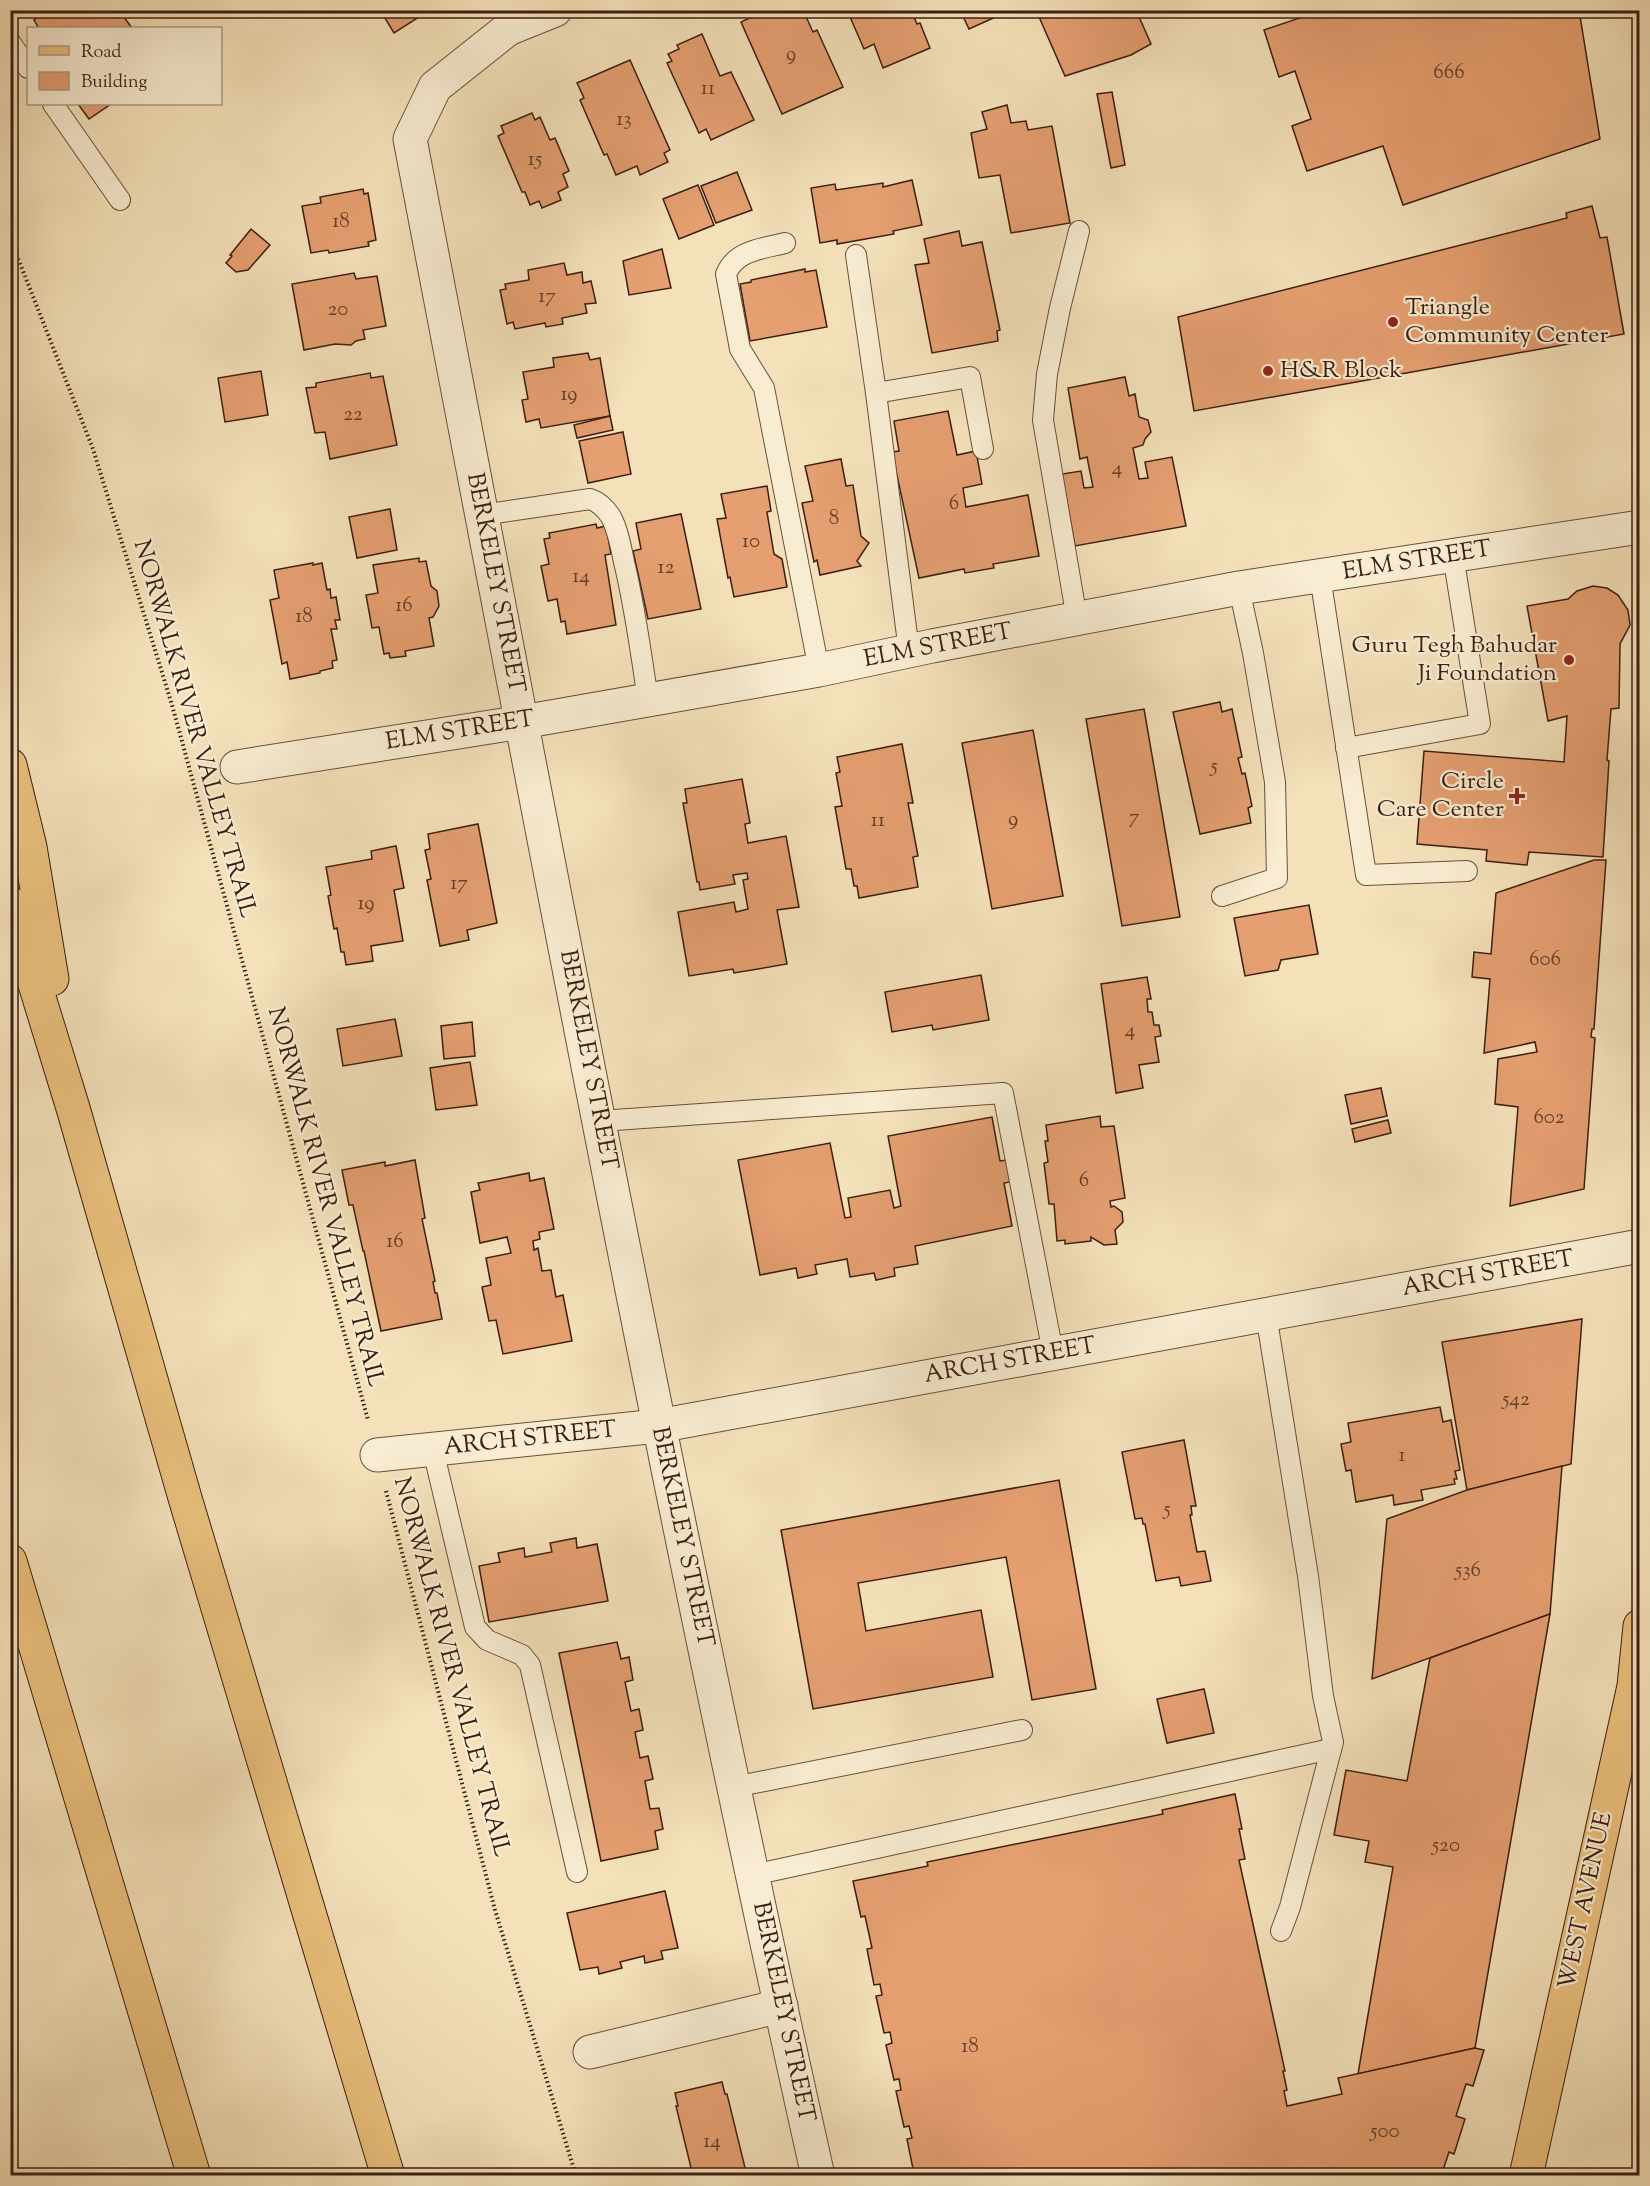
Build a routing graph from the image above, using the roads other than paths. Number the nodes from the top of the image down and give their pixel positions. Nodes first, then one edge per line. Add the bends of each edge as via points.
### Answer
1 (555, 10) edge
2 (10, 42) edge
3 (27, 67) edge
4 (54, 105) edge
5 (120, 200) dead end
6 (1079, 231) dead end
7 (785, 243) dead end
8 (856, 255) dead end
9 (876, 393) junction
10 (983, 449) dead end
11 (482, 515) junction
12 (1640, 527) edge
13 (1453, 555) junction
14 (1320, 576) junction
15 (1239, 588) junction
16 (1077, 619) junction
17 (909, 651) junction
18 (819, 670) junction
19 (648, 700) junction
20 (522, 722) junction
21 (1347, 748) junction
22 (10, 765) edge
23 (237, 767) dead end
24 (1467, 871) dead end
25 (1222, 897) dead end
26 (10, 903) edge
27 (73, 1108) junction
28 (600, 1121) junction
29 (1640, 1246) edge
30 (1266, 1314) junction
31 (1053, 1353) junction
32 (658, 1426) junction
33 (433, 1450) junction
34 (377, 1455) road end
35 (10, 1561) edge
36 (1640, 1626) edge
37 (1637, 1685) edge
38 (1022, 1730) dead end
39 (1331, 1749) junction
40 (734, 1787) junction
41 (577, 1872) dead end
42 (753, 1875) junction
43 (1281, 1931) dead end
44 (781, 2006) junction
45 (590, 2052) dead end
46 (194, 2175) edge
47 (388, 2175) edge
48 (819, 2175) edge
49 (1526, 2175) edge

1 - 11 street, BERKELEY STREET via 508,29 435,87 410,139
2 - 3 lane
4 - 5 lane
6 - 16 lane via 1047,374 1043,420
7 - 18 lane via 740,255 730,262 726,274 740,349 764,388
8 - 9 lane
9 - 10 lane via 970,377
9 - 17 lane
11 - 19 lane via 590,499 604,508 619,538 634,602
11 - 20 street, BERKELEY STREET
12 - 13 street, ELM STREET
13 - 14 street, ELM STREET
13 - 21 lane via 1480,724
14 - 15 street, ELM STREET
14 - 21 lane
15 - 16 street, ELM STREET
15 - 25 lane via 1275,782 1277,878
16 - 17 street, ELM STREET
17 - 18 street, ELM STREET
18 - 19 street, ELM STREET
19 - 20 street, ELM STREET
20 - 23 street, ELM STREET
20 - 28 street, BERKELEY STREET
21 - 24 lane via 1366,875
22 - 27 main road via 30,847
26 - 27 main road
27 - 47 main road via 185,1498
28 - 31 lane via 1003,1093
28 - 32 street, BERKELEY STREET
29 - 30 street, ARCH STREET
30 - 31 street, ARCH STREET
30 - 39 lane via 1333,1742
31 - 32 street, ARCH STREET
32 - 33 street, ARCH STREET
32 - 40 street, BERKELEY STREET
33 - 34 street, ARCH STREET
33 - 41 lane via 475,1627 487,1640 522,1655 530,1665
35 - 46 main road
36 - 37 main road, WEST AVENUE
37 - 49 main road, WEST AVENUE
38 - 40 lane
39 - 42 lane
39 - 43 lane
40 - 42 street, BERKELEY STREET
42 - 44 street, BERKELEY STREET
44 - 45 street
44 - 48 street, BERKELEY STREET

